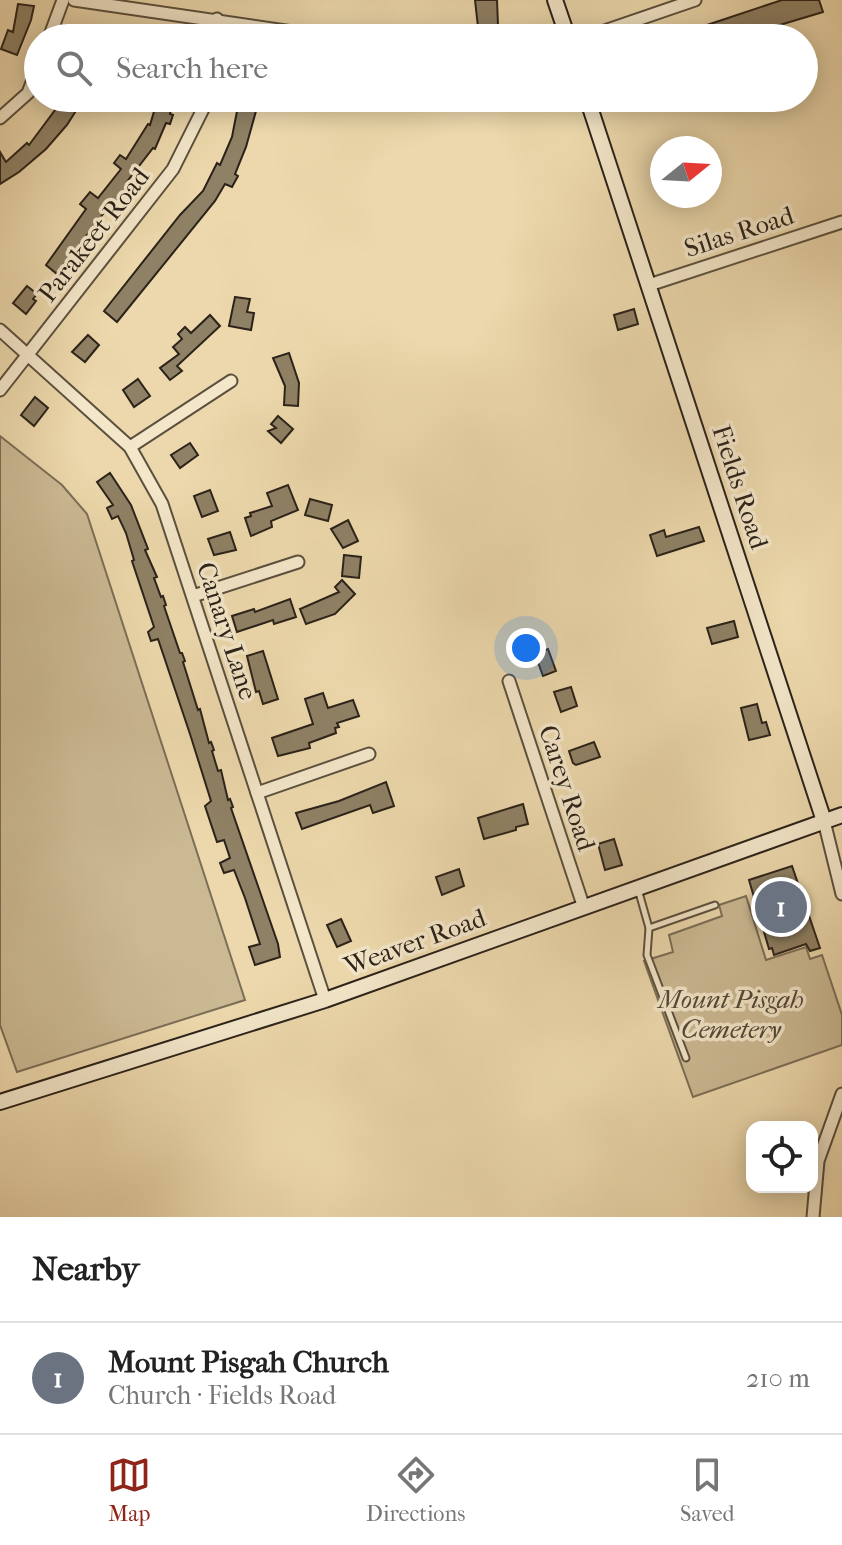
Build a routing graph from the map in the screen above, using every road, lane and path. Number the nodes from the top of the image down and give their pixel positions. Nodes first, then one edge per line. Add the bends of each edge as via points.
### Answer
1 (63, 0) edge
2 (74, 0) edge
3 (555, 0) edge
4 (695, 0) edge
5 (217, 19) junction
6 (54, 24) edge
7 (216, 24) edge
8 (247, 24) edge
9 (563, 24) edge
10 (625, 24) edge
11 (24, 97) edge
12 (202, 112) edge
13 (592, 112) edge
14 (0, 118) edge
15 (842, 222) edge
16 (649, 285) junction
17 (0, 330) edge
18 (28, 354) junction
19 (231, 381) dead end
20 (0, 390) edge
21 (130, 447) junction
22 (298, 562) dead end
23 (193, 596) junction
24 (509, 681) dead end
25 (369, 754) dead end
26 (257, 793) junction
27 (842, 815) edge
28 (824, 821) junction
29 (637, 888) junction
30 (842, 894) edge
31 (715, 905) dead end
32 (584, 908) junction
33 (649, 928) junction
34 (325, 1000) junction
35 (686, 1058) dead end
36 (842, 1094) edge
37 (0, 1102) edge
38 (813, 1217) edge

1 - 6 street
2 - 5 street
3 - 9 main road
4 - 10 street
5 - 7 street
5 - 8 street
11 - 14 street
12 - 18 street, Parakeet Road via 173,169
13 - 16 main road, Fields Road
15 - 16 street, Silas Road
16 - 28 main road, Fields Road
17 - 18 street, Canary Lane
18 - 20 street, Parakeet Road
18 - 21 street, Canary Lane
19 - 21 street
21 - 23 street, Canary Lane via 162,504
22 - 23 street
23 - 26 street, Canary Lane
24 - 32 street, Carey Road
25 - 26 street
26 - 34 street, Canary Lane
27 - 28 main road, Weaver Road
28 - 29 main road, Weaver Road
28 - 30 street, Fields Road
29 - 32 main road, Weaver Road
29 - 33 lane
31 - 33 lane
32 - 34 main road, Weaver Road
33 - 35 lane via 647,955
34 - 37 main road, Weaver Road
36 - 38 street via 818,1161

